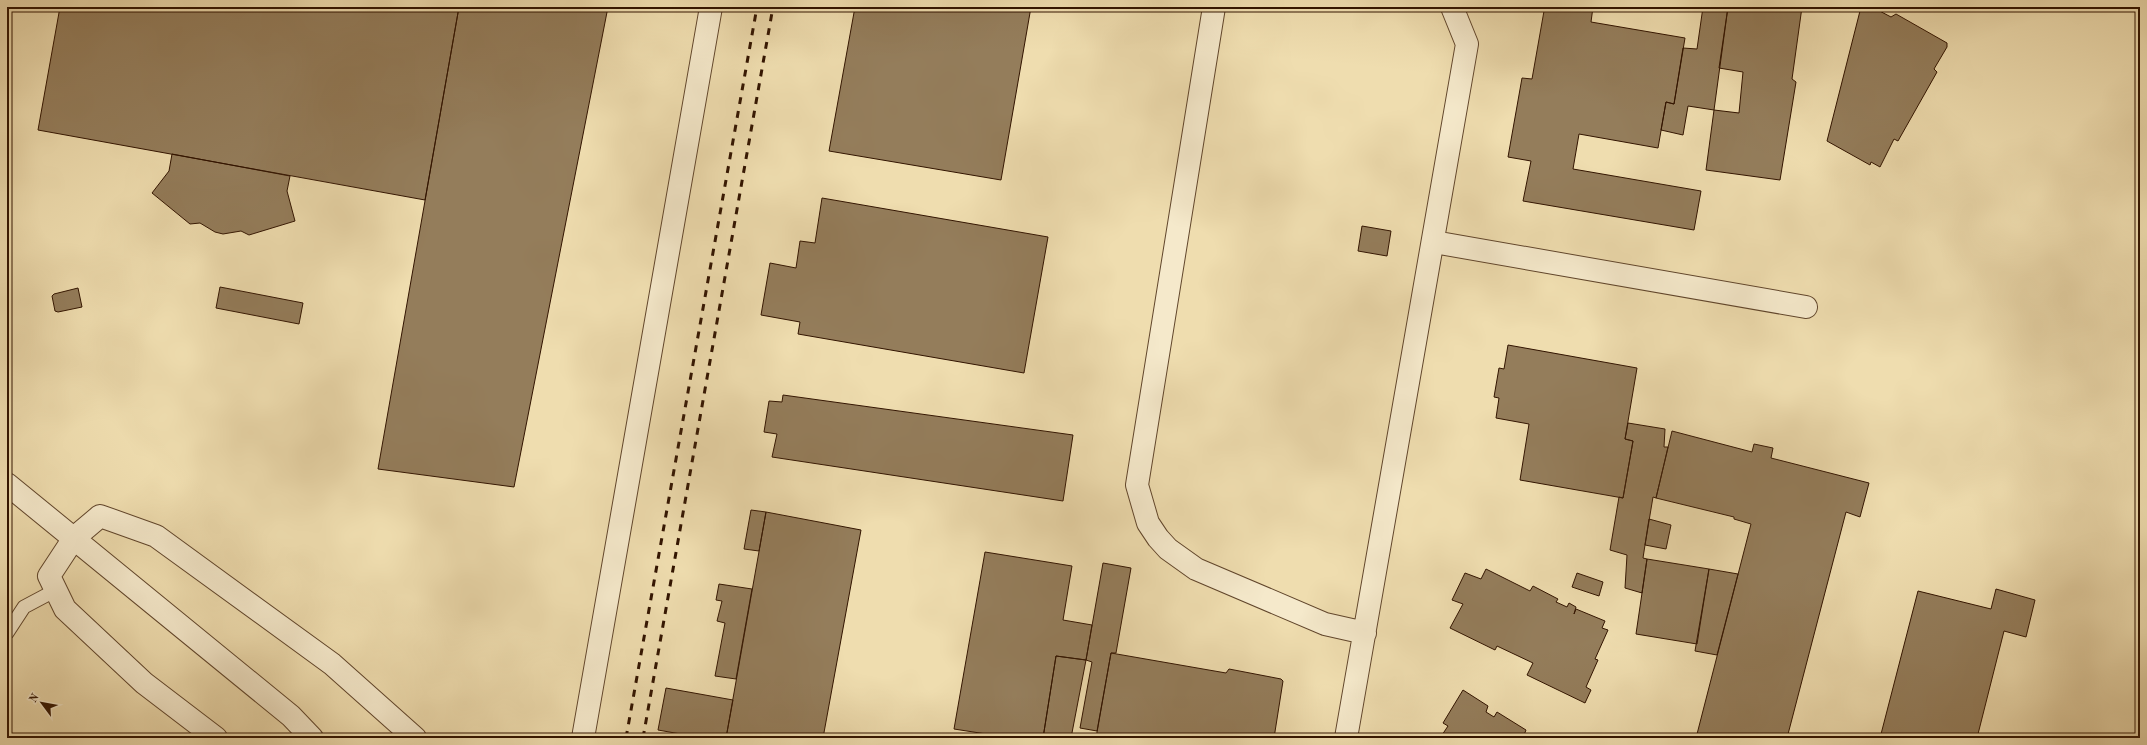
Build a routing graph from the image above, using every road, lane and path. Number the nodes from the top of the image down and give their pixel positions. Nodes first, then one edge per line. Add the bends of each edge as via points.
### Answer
1 (711, 7) edge
2 (1214, 7) edge
3 (1452, 7) edge
4 (1434, 242) junction
5 (1806, 307) dead end
6 (7, 484) edge
7 (74, 538) junction
8 (56, 590) junction
9 (7, 633) edge
10 (1365, 634) junction
11 (216, 738) edge
12 (312, 738) edge
13 (415, 738) edge
14 (583, 738) edge
15 (1346, 738) edge

1 - 14 street
2 - 10 street via 1137,485 1141,502 1148,523 1158,538 1196,570 1325,624
3 - 4 street via 1467,44
4 - 5 street
4 - 10 street
6 - 7 street
7 - 8 street via 49,576
7 - 12 street via 291,716
7 - 13 street via 100,516 156,536 332,664
8 - 9 lane via 24,607
8 - 11 street via 65,609 144,682
10 - 15 street

